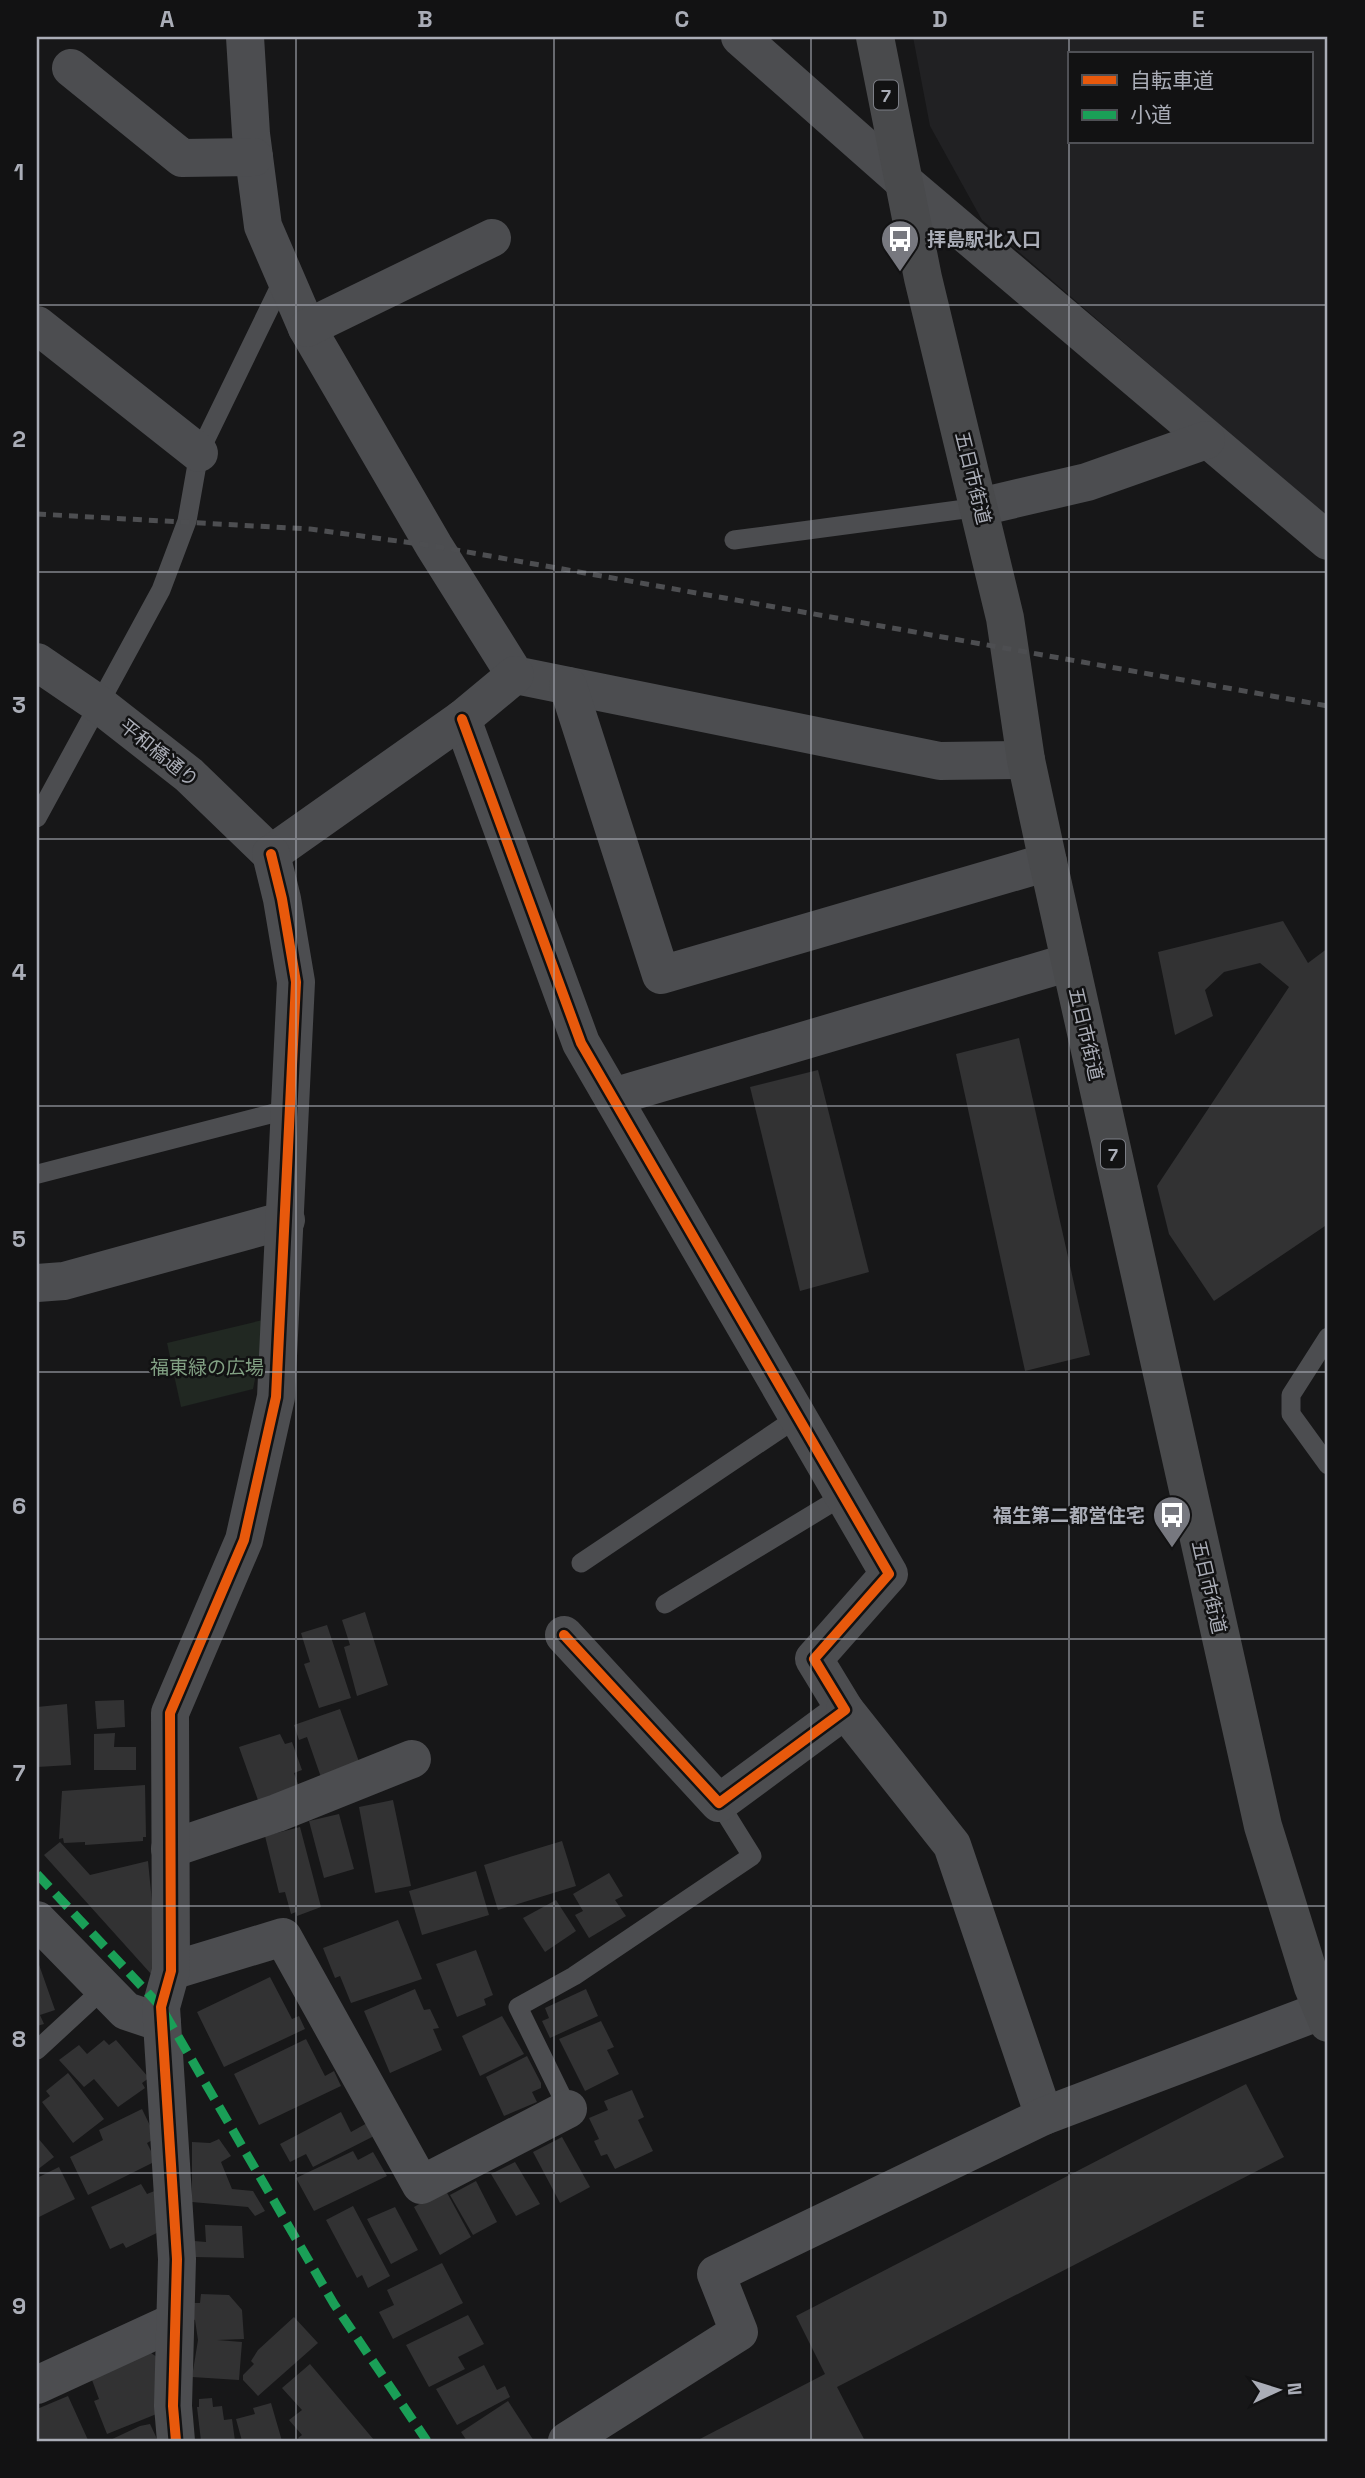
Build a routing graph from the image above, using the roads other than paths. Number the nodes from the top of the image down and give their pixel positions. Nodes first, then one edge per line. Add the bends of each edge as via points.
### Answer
1 (245, 37) edge
2 (740, 37) edge
3 (875, 37) edge
4 (71, 68) dead end
5 (254, 157) junction
6 (902, 180) junction
7 (492, 238) dead end
8 (285, 276) junction
9 (37, 325) edge
10 (307, 328) junction
11 (1206, 440) junction
12 (199, 453) junction
13 (980, 506) junction
14 (734, 540) dead end
15 (1328, 541) edge
16 (37, 662) edge
17 (515, 676) junction
18 (568, 686) junction
19 (97, 703) junction
20 (462, 719) junction
21 (1026, 760) junction
22 (37, 818) edge
23 (271, 854) junction
24 (1048, 862) junction
25 (1070, 962) junction
26 (613, 1097) junction
27 (290, 1109) junction
28 (38, 1174) dead end
29 (286, 1220) junction
30 (37, 1283) edge
31 (1328, 1338) edge
32 (798, 1417) junction
33 (1328, 1465) edge
34 (843, 1496) junction
35 (581, 1563) dead end
36 (665, 1604) dead end
37 (564, 1635) dead end
38 (845, 1710) junction
39 (412, 1759) dead end
40 (719, 1803) junction
41 (170, 1849) junction
42 (37, 1920) edge
43 (172, 1971) junction
44 (102, 1990) junction
45 (1326, 2016) edge
46 (162, 2023) junction
47 (37, 2050) edge
48 (568, 2109) joint
49 (1044, 2116) junction
50 (174, 2322) junction
51 (37, 2385) edge
52 (176, 2441) edge
53 (568, 2441) edge

1 - 5 street
2 - 6 street
3 - 6 main road, 五日市街道 / 7
4 - 5 street via 182,158
5 - 8 street via 263,226
6 - 11 street
6 - 13 main road, 五日市街道 / 7
7 - 10 street
8 - 10 street
8 - 12 lane
9 - 12 street
10 - 17 street
11 - 13 street via 1087,482
11 - 15 street
12 - 19 lane via 187,521 162,590
13 - 14 lane
13 - 21 main road, 五日市街道 / 7 via 1005,618
16 - 19 street, 平和橋通り
17 - 18 street
17 - 20 street
18 - 21 street via 940,761
18 - 24 street via 661,975
19 - 22 lane
19 - 23 street, 平和橋通り via 188,775
20 - 23 street
20 - 26 street via 581,1043
21 - 24 main road, 五日市街道 / 7
23 - 27 street via 296,982
24 - 25 main road, 五日市街道 / 7
25 - 26 street
25 - 45 main road, 五日市街道 / 7 via 1263,1826
26 - 32 street
27 - 28 lane
27 - 29 street
29 - 30 street via 64,1281
29 - 41 street via 276,1397 244,1540 170,1713
31 - 33 lane via 1291,1395 1292,1414
32 - 34 street
32 - 35 lane
34 - 36 lane
34 - 38 street via 889,1574 814,1659
37 - 40 street
38 - 40 street
38 - 49 street via 952,1844
39 - 41 street via 277,1813
40 - 48 lane via 752,1856 574,1976 518,2007
41 - 43 street
42 - 44 street
43 - 46 street via 161,2007
43 - 48 street via 282,1937 421,2185
44 - 46 street via 126,2011
44 - 47 lane
45 - 49 street
46 - 50 street via 175,2196
49 - 53 street via 716,2274 738,2332
50 - 51 street
50 - 52 street

